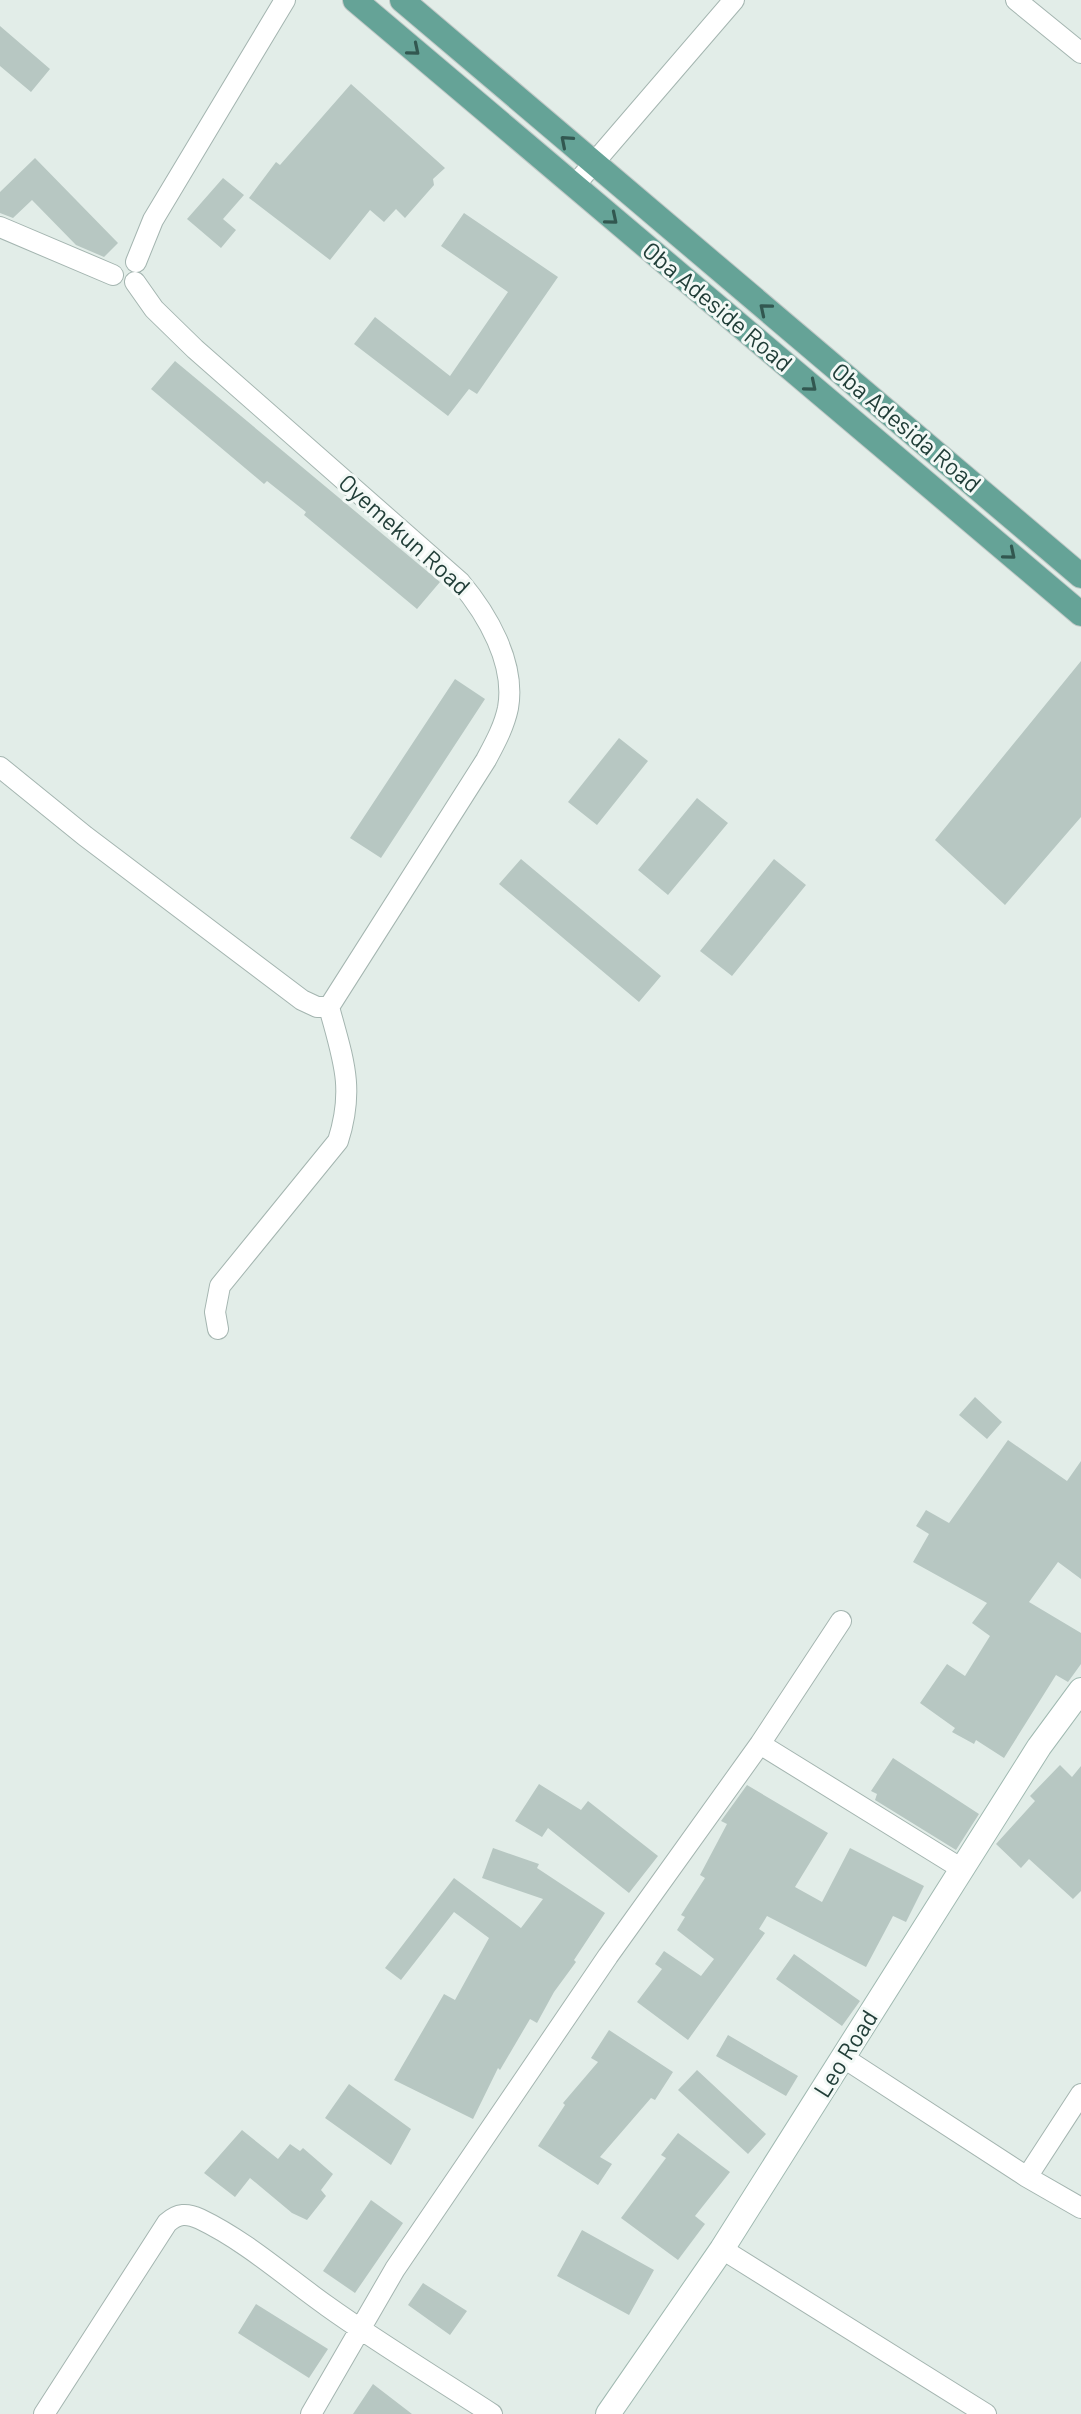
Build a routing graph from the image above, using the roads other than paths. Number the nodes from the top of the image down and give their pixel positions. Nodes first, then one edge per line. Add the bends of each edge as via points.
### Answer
1 (285, 0) edge
2 (355, 0) edge
3 (402, 0) edge
4 (734, 0) edge
5 (1016, 0) edge
6 (1081, 53) edge
7 (594, 164) junction
8 (574, 186) junction
9 (0, 227) edge
10 (136, 272) junction
11 (1081, 576) edge
12 (1081, 614) edge
13 (0, 767) edge
14 (329, 1007) junction
15 (218, 1329) dead end
16 (841, 1621) dead end
17 (1081, 1690) edge
18 (760, 1744) junction
19 (962, 1869) junction
20 (844, 2058) junction
21 (1081, 2094) edge
22 (1027, 2177) junction
23 (1081, 2208) edge
24 (722, 2249) junction
25 (361, 2327) junction
26 (44, 2414) edge
27 (311, 2414) edge
28 (492, 2414) edge
29 (608, 2414) edge
30 (986, 2414) edge

1 - 10 street via 153,220
2 -> 8 main road, Oba Adeside Road
7 -> 3 main road, Oba Adesida Road
4 - 7 street
5 - 6 street
7 - 8 street
11 -> 7 main road, Oba Adesida Road
8 -> 12 main road, Oba Adeside Road
9 - 10 street via 113,275 115,264 125,258
10 - 14 street, Oyemekun Road via 154,309 195,349 460,582 486,615 508,674 508,706 486,760
13 - 14 street via 302,1000
14 - 15 street via 346,1073 347,1113 338,1141 220,1286
16 - 18 street
17 - 19 street, Leo Road
18 - 19 street
18 - 25 street via 599,1969
19 - 20 street, Leo Road
20 - 22 street
20 - 24 street, Leo Road
21 - 22 street
22 - 23 street
24 - 29 street, Leo Road
24 - 30 street
25 - 26 street via 200,2219 176,2215
25 - 27 street
25 - 28 street

